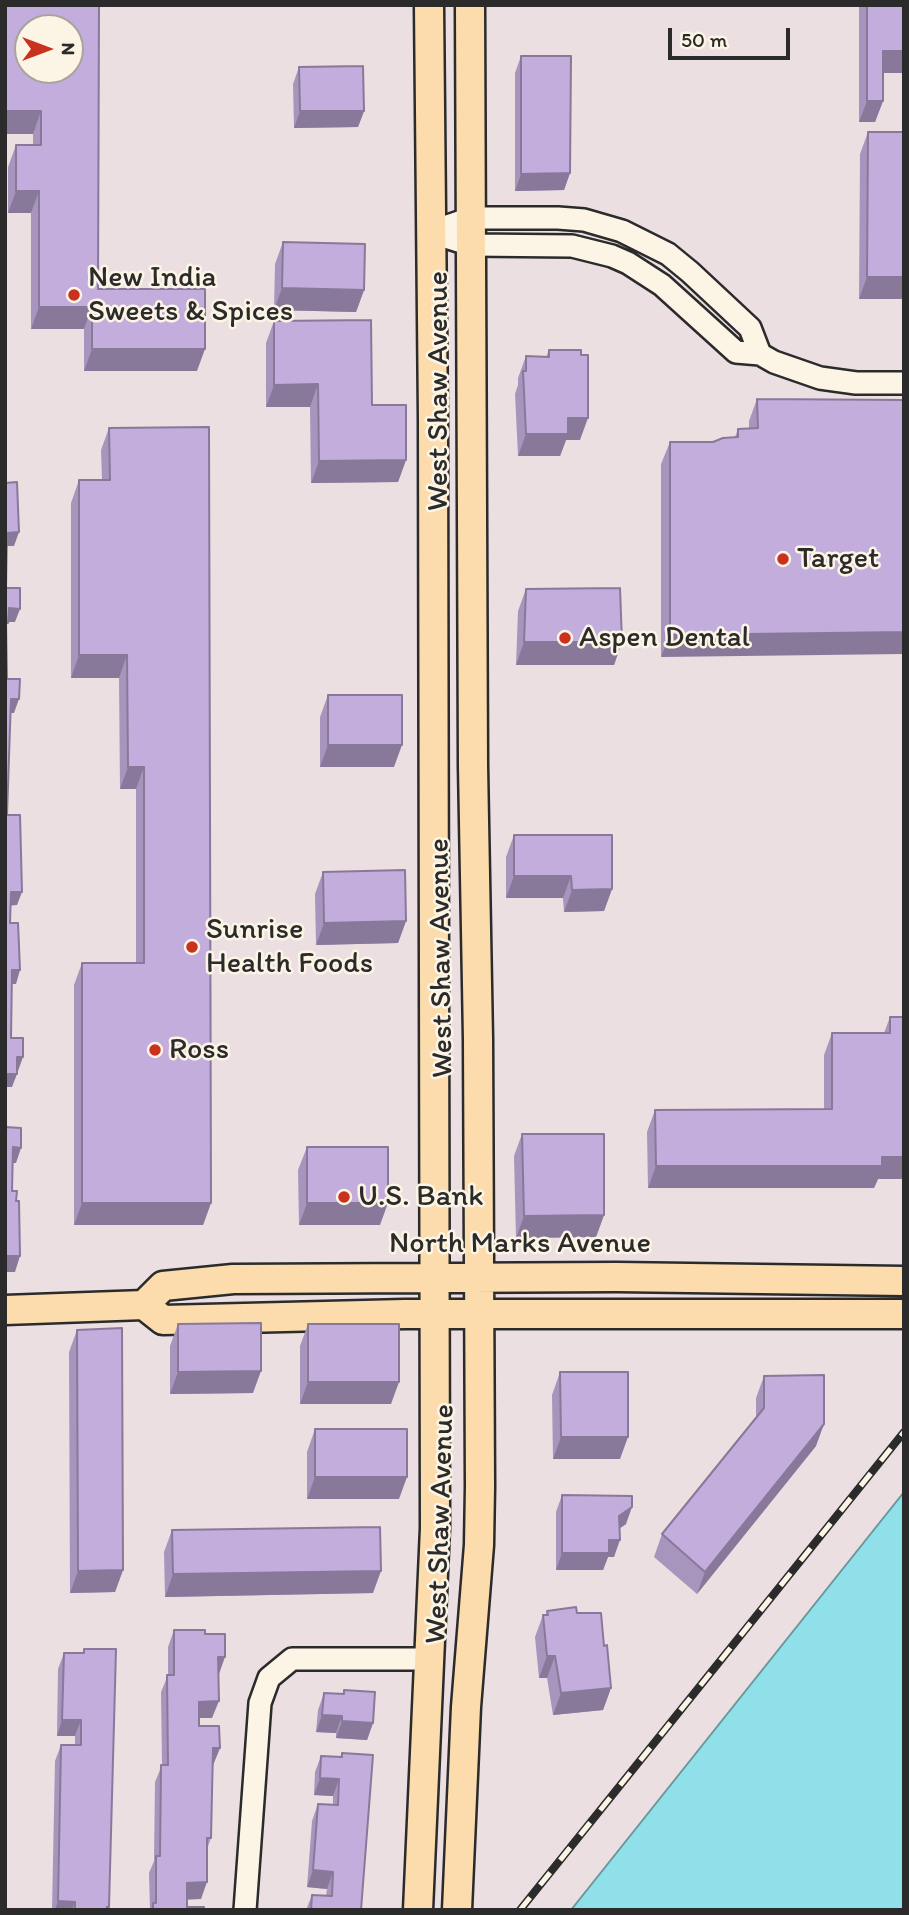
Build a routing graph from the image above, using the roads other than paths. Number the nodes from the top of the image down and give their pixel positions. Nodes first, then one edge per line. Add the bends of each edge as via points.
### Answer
1 (429, 5) edge
2 (470, 5) edge
3 (471, 231) junction
4 (430, 232) junction
5 (760, 354) junction
6 (904, 383) edge
7 (433, 492) junction
8 (434, 688) junction
9 (473, 700) junction
10 (478, 1038) junction
11 (479, 1276) junction
12 (435, 1277) junction
13 (904, 1281) edge
14 (904, 1287) edge
15 (144, 1305) junction
16 (5, 1310) edge
17 (435, 1314) junction
18 (478, 1314) junction
19 (904, 1314) edge
20 (724, 1315) junction
21 (430, 1659) junction
22 (245, 1910) edge
23 (418, 1910) edge
24 (457, 1910) edge

1 - 4 main road, West Shaw Avenue
2 - 3 main road, West Shaw Avenue
3 - 4 street
3 - 5 street via 612,256 662,285 736,352
3 - 5 street via 558,218 584,220 640,238 678,262 750,328
3 - 9 main road, West Shaw Avenue
4 - 7 main road, West Shaw Avenue
5 - 6 street via 820,378
7 - 8 main road, West Shaw Avenue
7 - 9 main road via 451,514 453,674 460,690
8 - 10 main road via 448,695 453,709 456,924
8 - 12 main road, West Shaw Avenue
9 - 10 main road, West Shaw Avenue
10 - 11 main road, West Shaw Avenue
11 - 12 main road, North Marks Avenue
11 - 13 main road, North Marks Avenue
11 - 18 main road, West Shaw Avenue
12 - 15 main road, North Marks Avenue via 197,1282 163,1286
12 - 17 main road, West Shaw Avenue
14 - 20 main road via 857,1298 749,1298 730,1306
15 - 16 main road
15 - 17 main road via 163,1320
17 - 18 main road
17 - 21 main road, West Shaw Avenue
18 - 20 main road
18 - 24 main road, West Shaw Avenue via 479,1545
19 - 20 main road
21 - 22 street via 292,1659 269,1678 260,1703
21 - 23 main road, West Shaw Avenue

